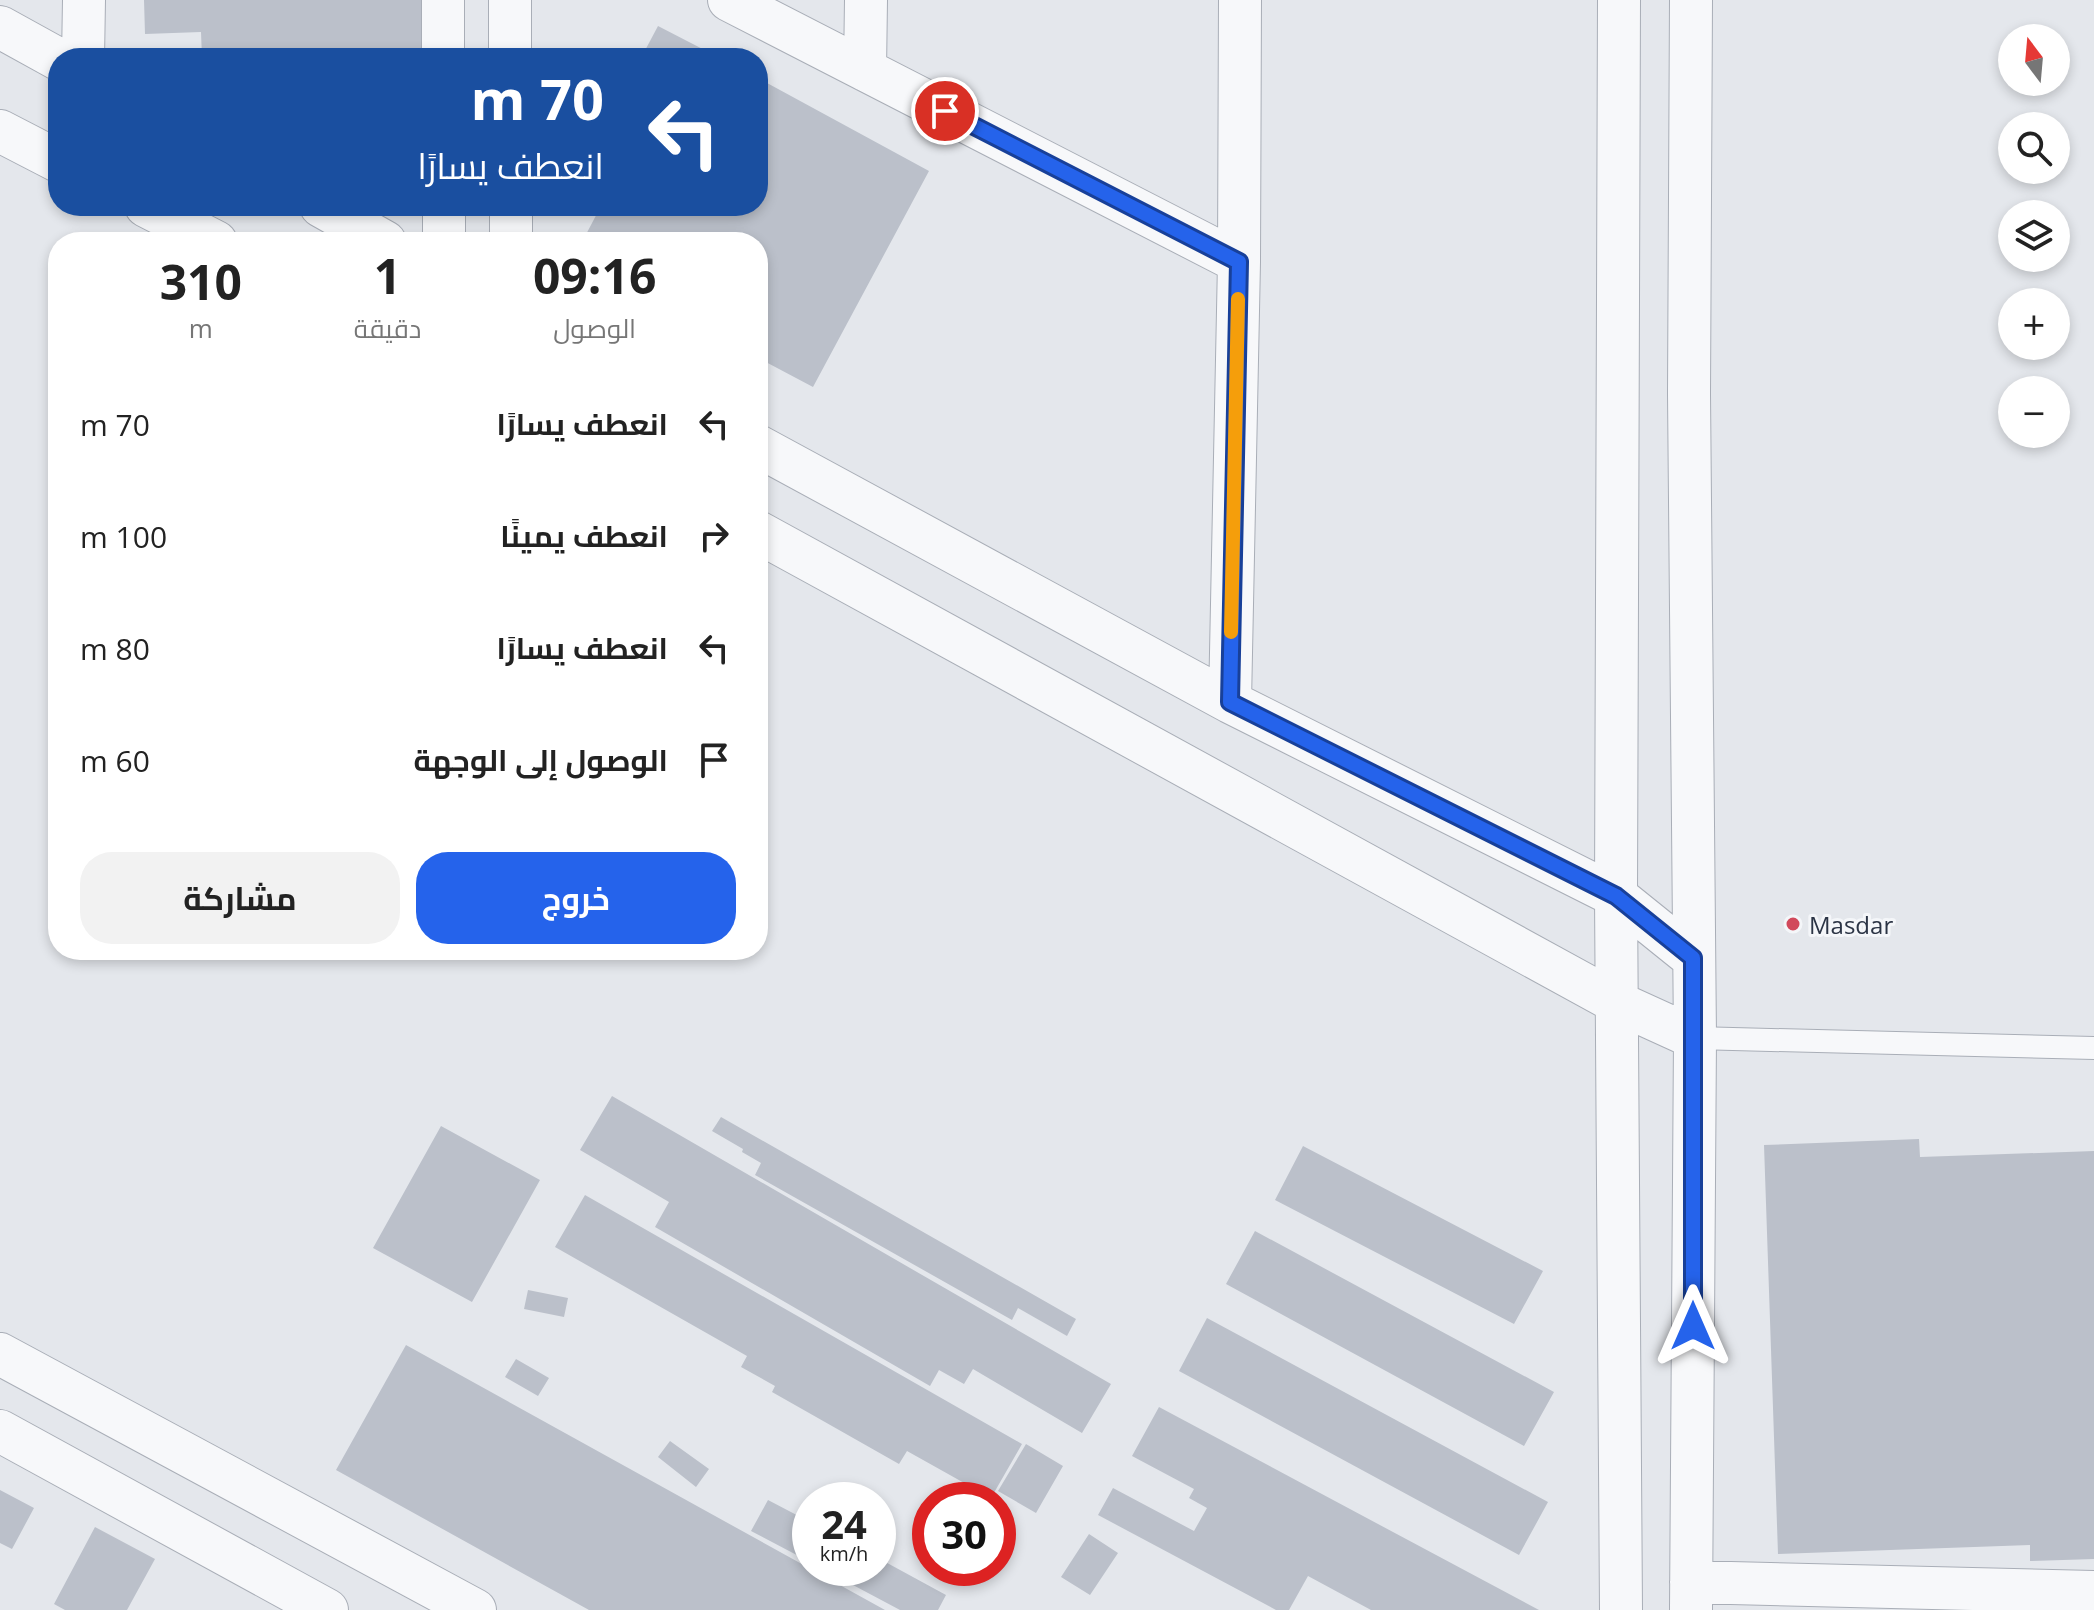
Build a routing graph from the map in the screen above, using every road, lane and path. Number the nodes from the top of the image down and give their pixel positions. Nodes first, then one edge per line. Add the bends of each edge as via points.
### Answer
1 (84, 0) edge
2 (443, 0) edge
3 (510, 0) edge
4 (729, 0) edge
5 (866, 0) edge
6 (1240, 0) edge
7 (1619, 0) edge
8 (1691, 0) edge
9 (0, 27) edge
10 (83, 48) edge
11 (443, 48) edge
12 (510, 48) edge
13 (48, 53) edge
14 (865, 70) junction
15 (0, 131) edge
16 (48, 156) edge
17 (165, 216) edge
18 (339, 216) edge
19 (197, 232) edge
20 (367, 232) edge
21 (1239, 262) junction
22 (768, 451) edge
23 (768, 537) edge
24 (1230, 702) junction
25 (1616, 896) junction
26 (1693, 958) junction
27 (1616, 1002) junction
28 (1695, 1038) junction
29 (2094, 1048) edge
30 (0, 1354) edge
31 (0, 1431) edge
32 (2094, 1592) edge
33 (1691, 1596) edge
34 (327, 1610) edge
35 (475, 1610) edge
36 (1621, 1610) edge

1 - 10 street
2 - 11 street
3 - 12 street
4 - 14 street
5 - 14 street
6 - 21 street
7 - 25 street
8 - 26 street
9 - 13 street
14 - 21 street
15 - 16 street
17 - 19 street
18 - 20 street
21 - 24 street
22 - 24 street
23 - 27 street
24 - 25 street
25 - 26 street
25 - 27 street
26 - 28 street
27 - 28 street
27 - 36 street
28 - 29 lane
28 - 33 street
30 - 35 street
31 - 34 street
32 - 33 street

